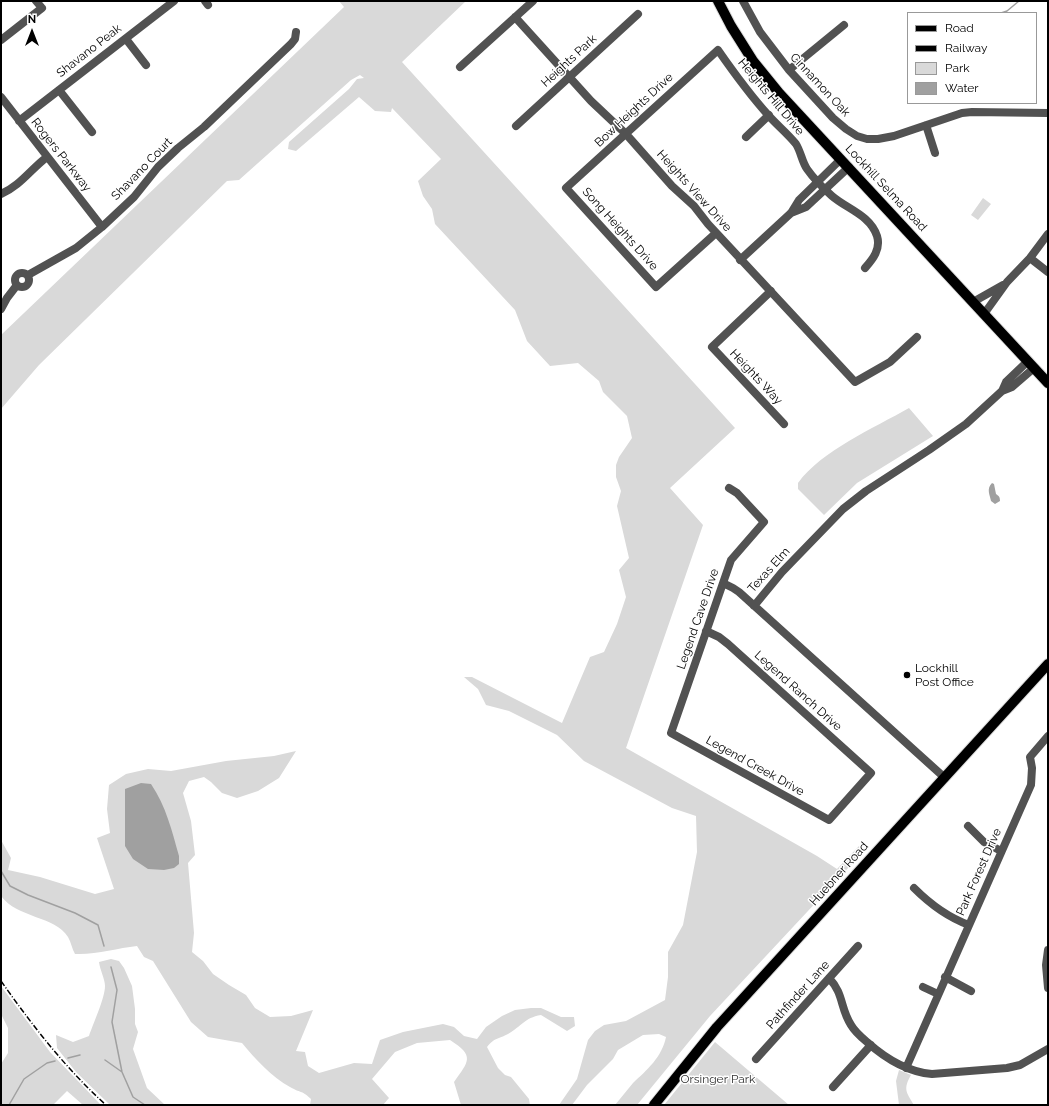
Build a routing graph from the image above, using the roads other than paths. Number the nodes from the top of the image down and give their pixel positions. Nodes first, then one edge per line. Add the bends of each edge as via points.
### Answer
1 (36, 1) edge
2 (174, 1) edge
3 (532, 1) edge
4 (718, 1) edge
5 (743, 1) edge
6 (638, 14) dead end
7 (515, 17) junction
8 (844, 25) dead end
9 (296, 32) dead end
10 (126, 38) junction
11 (1, 40) edge
12 (718, 50) joint
13 (146, 65) dead end
14 (460, 67) dead end
15 (789, 70) junction
16 (569, 77) junction
17 (60, 90) junction
18 (1, 97) edge
19 (1048, 113) edge
20 (769, 116) junction
21 (19, 121) junction
22 (926, 125) junction
23 (516, 126) dead end
24 (92, 132) dead end
25 (626, 134) junction
26 (746, 137) dead end
27 (935, 153) dead end
28 (47, 157) junction
29 (841, 159) junction
30 (849, 167) junction
31 (818, 181) junction
32 (566, 188) joint
33 (825, 189) junction
34 (1, 194) edge
35 (791, 213) junction
36 (102, 227) junction
37 (716, 233) junction
38 (1048, 234) edge
39 (1030, 258) junction
40 (740, 260) junction
41 (865, 268) dead end
42 (1048, 272) edge
43 (1007, 282) junction
44 (771, 292) junction
45 (973, 302) junction
46 (1, 309) edge
47 (984, 314) junction
48 (917, 337) dead end
49 (1031, 365) junction
50 (1048, 383) edge
51 (784, 424) dead end
52 (729, 488) dead end
53 (723, 584) junction
54 (754, 606) junction
55 (706, 631) junction
56 (1048, 664) edge
57 (671, 733) joint
58 (1048, 736) edge
59 (945, 778) junction
60 (829, 820) joint
61 (968, 826) dead end
62 (1001, 851) junction
63 (914, 888) dead end
64 (969, 926) junction
65 (858, 946) dead end
66 (1048, 950) edge
67 (945, 977) junction
68 (829, 978) junction
69 (923, 987) dead end
70 (1048, 988) edge
71 (972, 991) dead end
72 (938, 994) junction
73 (871, 1046) junction
74 (1048, 1049) edge
75 (756, 1060) dead end
76 (906, 1068) junction
77 (833, 1087) dead end
78 (654, 1105) edge

1 - 11 street via 42,8
2 - 10 street, Shavano Peak
3 - 7 street
4 - 29 main road, Lockhill Selma Road via 753,61 779,93
5 - 15 street, Cinnamon Oak via 760,32
6 - 16 street, Heights Park
7 - 14 street
7 - 16 street, Heights View Drive
8 - 15 street
9 - 36 street, Shavano Court via 291,44 158,167 134,197
10 - 13 street
10 - 17 street, Shavano Peak
12 - 20 street, Heights Hill Drive via 744,87
12 - 25 street, Bow Heights Drive
15 - 22 street, Cinnamon Oak via 833,118 857,136 878,139
16 - 23 street, Heights Park
16 - 25 street, Heights View Drive
17 - 21 street, Shavano Peak
17 - 24 street
18 - 21 street, Rogers Parkway
19 - 22 street, Cinnamon Oak via 972,112
20 - 26 street
20 - 31 street, Heights Hill Drive via 796,144 807,168
21 - 28 street, Rogers Parkway
22 - 27 street
25 - 32 street, Bow Heights Drive
25 - 37 street, Heights View Drive
28 - 34 street via 18,184
28 - 36 street, Rogers Parkway
29 - 30 main road, Lockhill Selma Road
29 - 31 street
30 - 33 street
30 - 45 main road, Lockhill Selma Road
31 - 33 street, Heights Hill Drive
31 - 35 street via 799,200
32 - 37 street, Song Heights Drive via 656,287
33 - 35 street via 806,207
33 - 41 street, Heights Hill Drive via 841,204 865,220 877,236 877,252
35 - 40 street
36 - 46 street, Shavano Court via 76,248 28,275 27,285 17,285
37 - 40 street, Heights View Drive
38 - 39 street
39 - 42 street
39 - 43 street
40 - 44 street, Heights View Drive
43 - 45 street
43 - 47 street
44 - 48 street, Heights View Drive via 855,382 890,362
44 - 51 street, Heights Way via 712,347
45 - 47 main road, Lockhill Selma Road
47 - 49 main road, Lockhill Selma Road
49 - 50 main road, Lockhill Selma Road
49 - 54 street, Texas Elm via 1012,387 1002,391 966,424 843,509 782,572
52 - 53 street, Legend Cave Drive via 764,522 731,560
53 - 54 street via 733,588
53 - 55 street, Legend Cave Drive
54 - 59 street, Texas Elm
55 - 57 street, Legend Cave Drive
55 - 60 street, Legend Ranch Drive via 728,644 871,773
56 - 59 main road, Huebner Road
57 - 60 street, Legend Creek Drive
58 - 62 street, Park Forest Drive via 1030,756 1031,785
59 - 78 main road, Huebner Road via 717,1027
61 - 62 street via 984,842
62 - 64 street, Park Forest Drive
63 - 64 street via 939,910
64 - 67 street, Park Forest Drive
65 - 68 street, Pathfinder Lane
66 - 70 street
67 - 71 street
67 - 72 street, Park Forest Drive
68 - 73 street via 838,989 851,1025
68 - 75 street, Pathfinder Lane
69 - 72 street
72 - 76 street, Park Forest Drive
73 - 76 street via 889,1060
73 - 77 street
74 - 76 street via 1020,1065 1007,1068 932,1074

